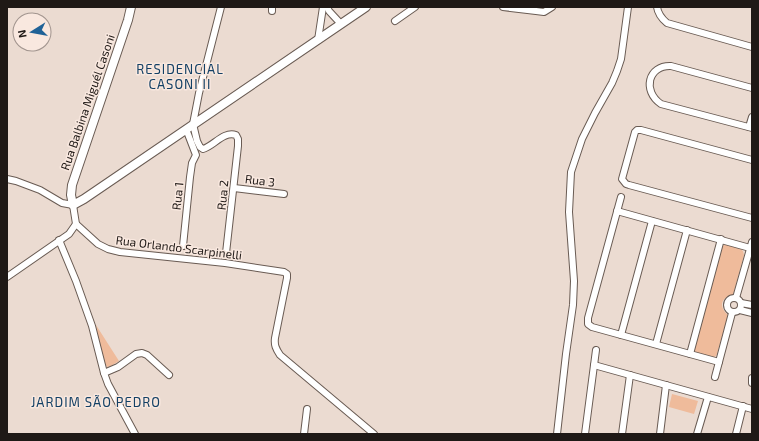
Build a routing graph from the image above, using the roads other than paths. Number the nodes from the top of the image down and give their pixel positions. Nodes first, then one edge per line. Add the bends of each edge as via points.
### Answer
1 (131, 7) edge
2 (221, 7) edge
3 (323, 7) edge
4 (327, 7) edge
5 (366, 7) edge
6 (416, 7) edge
7 (504, 7) edge
8 (552, 7) edge
9 (628, 7) edge
10 (657, 7) edge
11 (395, 21) dead end
12 (340, 24) junction
13 (318, 40) junction
14 (752, 47) edge
15 (752, 88) edge
16 (752, 118) edge
17 (190, 127) junction
18 (751, 128) edge
19 (198, 150) junction
20 (752, 160) edge
21 (7, 179) edge
22 (234, 188) junction
23 (284, 194) dead end
24 (621, 197) dead end
25 (73, 204) junction
26 (617, 211) junction
27 (752, 218) edge
28 (652, 221) junction
29 (76, 224) junction
30 (687, 230) junction
31 (721, 239) junction
32 (59, 240) junction
33 (751, 245) edge
34 (183, 246) dead end
35 (226, 253) dead end
36 (7, 277) edge
37 (738, 300) junction
38 (752, 306) edge
39 (740, 310) junction
40 (732, 313) junction
41 (752, 313) edge
42 (621, 335) junction
43 (656, 344) junction
44 (596, 350) dead end
45 (690, 354) junction
46 (719, 362) junction
47 (594, 366) junction
48 (104, 374) junction
49 (169, 375) dead end
50 (630, 375) junction
51 (715, 377) dead end
52 (752, 378) edge
53 (752, 383) edge
54 (666, 385) junction
55 (708, 396) junction
56 (743, 406) junction
57 (307, 409) dead end
58 (752, 409) edge
59 (135, 434) edge
60 (304, 434) edge
61 (374, 434) edge
62 (557, 434) edge
63 (585, 434) edge
64 (622, 434) edge
65 (660, 434) edge
66 (697, 434) edge
67 (736, 434) edge

1 - 25 street, Rua Balbina Miguél Casoni via 72,185
2 - 17 street
3 - 13 street
4 - 12 street
5 - 12 street
6 - 11 street
7 - 8 street via 544,12
9 - 62 street via 617,71 582,139 571,172 569,212 574,281 573,305
10 - 14 street via 659,15 667,23
12 - 13 street
13 - 17 street
15 - 18 street via 671,66 657,70 649,85 652,96 661,104
16 - 18 street
17 - 19 street via 197,141
17 - 25 street
19 - 22 street, Rua 2 via 207,148 226,135 236,135 238,146
19 - 34 street, Rua 1 via 192,163
20 - 27 street via 637,130 622,179 629,185
21 - 25 street via 40,190 62,203
22 - 23 street, Rua 3
22 - 35 street, Rua 2
24 - 26 street
25 - 29 street
26 - 28 street
26 - 42 street via 588,324
28 - 30 street
28 - 42 street
29 - 32 street via 69,234
29 - 61 street, Rua Orlando Scarpinelli via 98,244 120,252 225,263 287,274 274,344 276,350
30 - 31 street
30 - 43 street
31 - 33 street
31 - 45 street
32 - 36 street
32 - 48 street via 92,326
33 - 37 street
37 - 38 street
37 - 39 street
37 - 40 street via 731,298 727,302 728,310
39 - 40 street
39 - 41 street
40 - 46 street
42 - 43 street
43 - 45 street
44 - 47 street
45 - 46 street
46 - 51 street
47 - 50 street
47 - 63 street
48 - 49 street via 136,354 142,353
48 - 59 street
50 - 54 street
50 - 64 street
52 - 53 street
54 - 55 street
54 - 65 street
55 - 56 street
55 - 66 street
56 - 58 street
56 - 67 street
57 - 60 street

